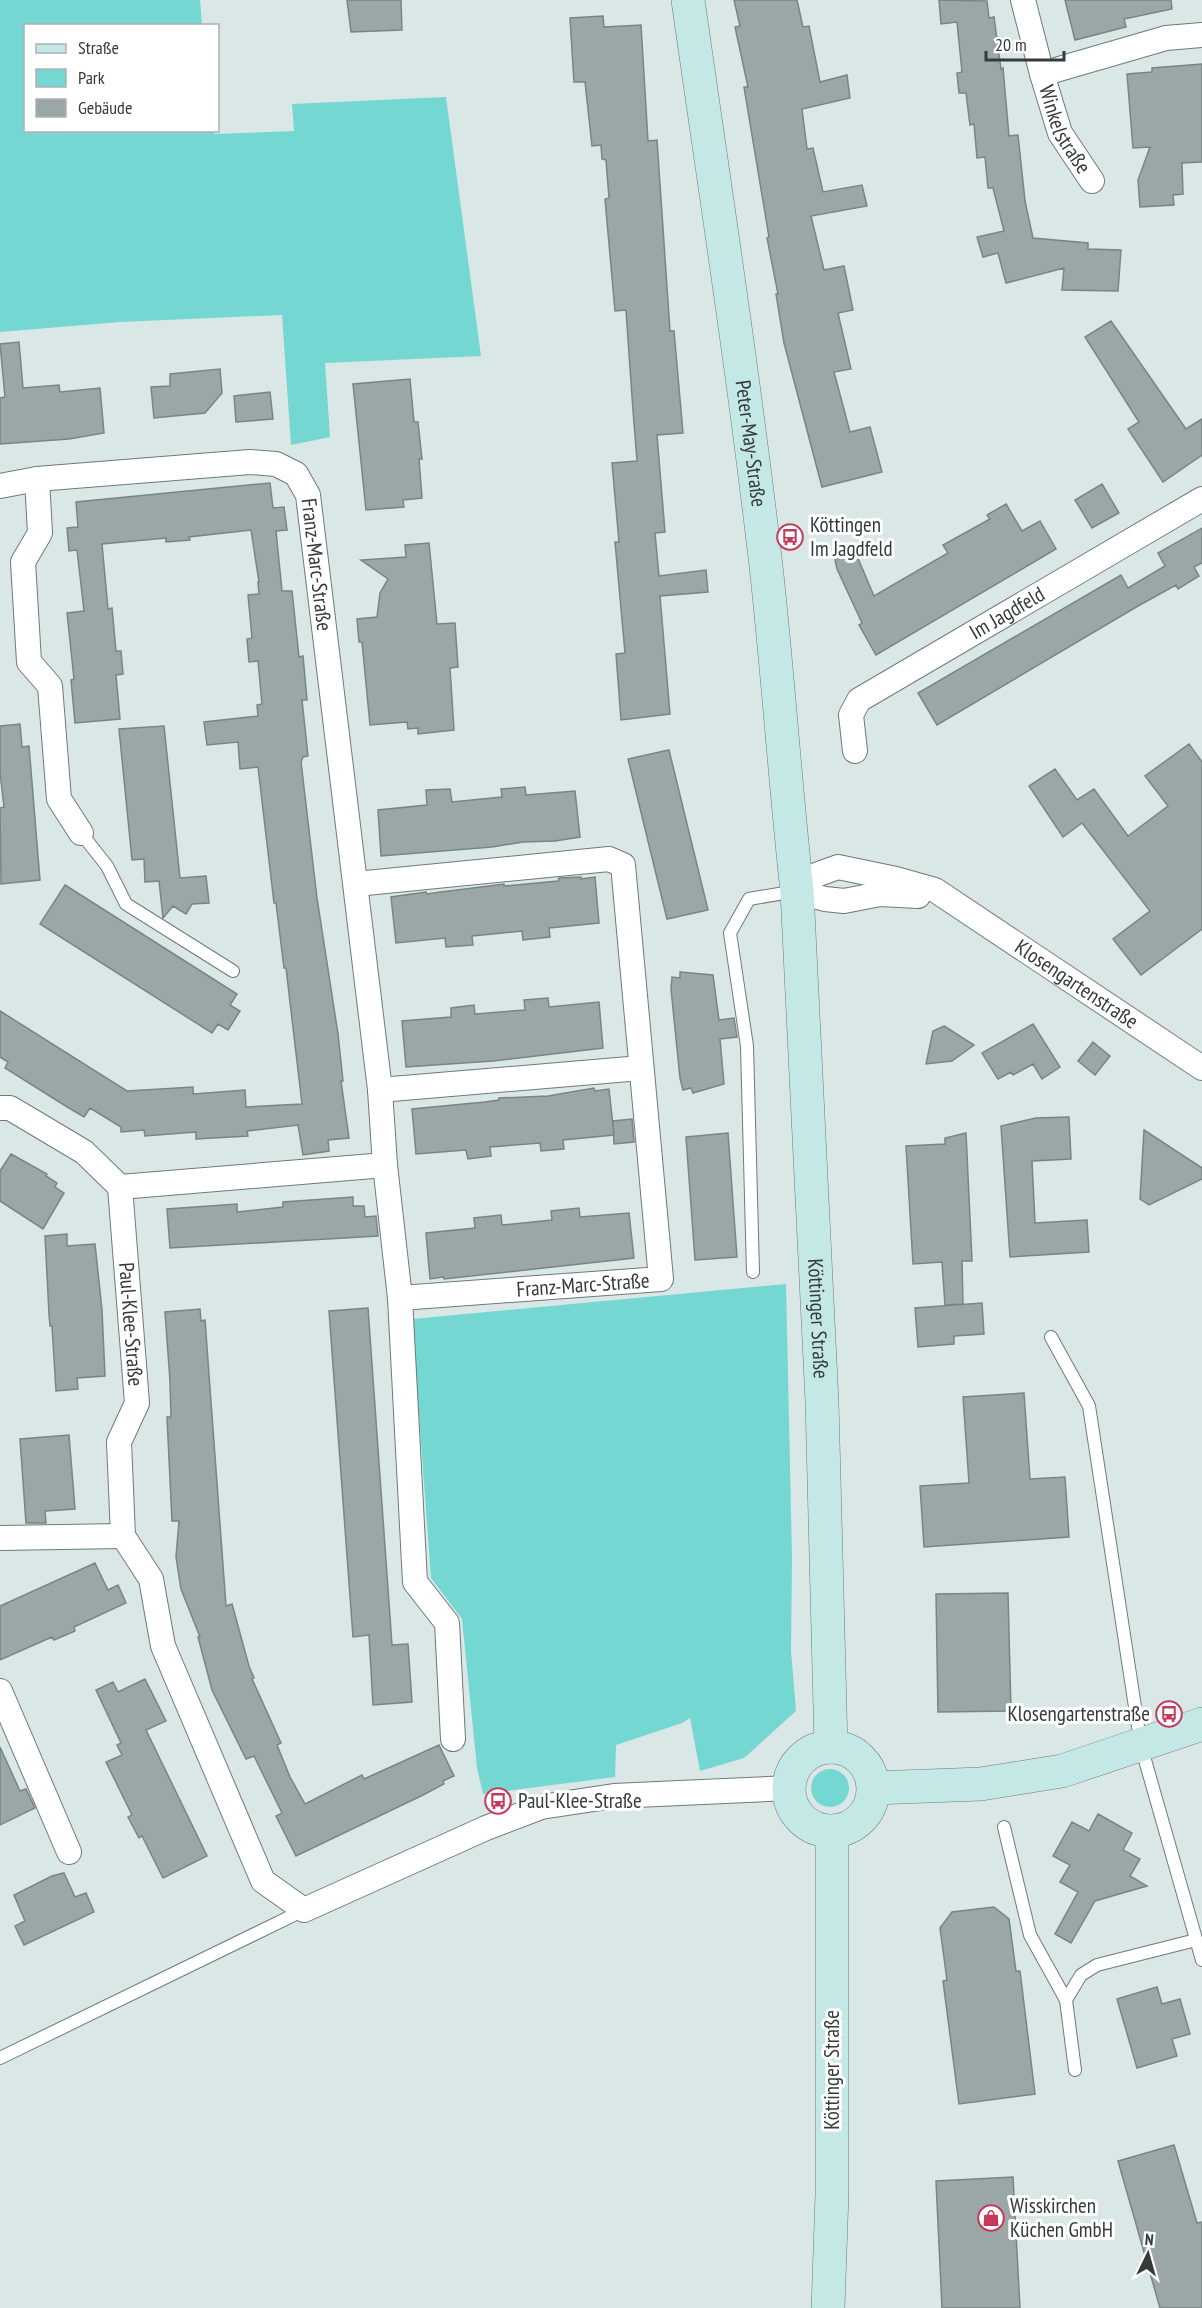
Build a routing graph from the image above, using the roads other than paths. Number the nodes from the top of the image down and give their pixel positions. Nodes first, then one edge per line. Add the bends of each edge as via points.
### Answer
1 (688, 0) edge
2 (1023, 0) edge
3 (1202, 34) edge
4 (1042, 74) junction
5 (1092, 181) dead end
6 (37, 479) junction
7 (0, 486) edge
8 (1202, 499) edge
9 (855, 751) dead end
10 (81, 833) joint
11 (356, 884) junction
12 (797, 891) junction
13 (950, 902) junction
14 (233, 971) dead end
15 (641, 1068) junction
16 (1202, 1068) edge
17 (380, 1090) junction
18 (0, 1108) edge
19 (385, 1166) junction
20 (120, 1187) junction
21 (753, 1272) dead end
22 (400, 1298) junction
23 (1051, 1337) dead end
24 (123, 1536) junction
25 (0, 1538) edge
26 (0, 1691) edge
27 (1202, 1724) edge
28 (453, 1739) dead end
29 (1141, 1746) junction
30 (831, 1747) junction
31 (789, 1788) junction
32 (874, 1788) junction
33 (1004, 1827) dead end
34 (832, 1832) junction
35 (69, 1852) dead end
36 (304, 1910) junction
37 (1196, 1940) junction
38 (1202, 1960) edge
39 (1066, 2000) junction
40 (0, 2058) edge
41 (1075, 2070) dead end
42 (828, 2308) edge

1 - 12 main road, Peter-May-Straße via 756,484
2 - 4 street, Winkelstraße
3 - 4 street, Winkelstraße via 1166,38
4 - 5 street, Winkelstraße via 1060,133
6 - 7 street, Franz-Marc-Straße
6 - 10 street via 40,533 23,562 29,662 50,686 59,799
6 - 11 street, Franz-Marc-Straße via 250,462 276,464 296,474 308,495
8 - 9 street, Im Jagdfeld via 859,700 851,715
10 - 14 lane via 107,866 126,904
11 - 15 street, Franz-Marc-Straße via 609,859 622,865
11 - 17 street, Franz-Marc-Straße
12 - 13 street, Klosengartenstraße via 844,902 880,894
12 - 13 street, Klosengartenstraße via 816,875 838,867 934,890
12 - 21 lane via 749,899 730,933 747,1046
12 - 30 main road, Köttinger Straße via 822,1402
13 - 16 street, Klosengartenstraße
15 - 17 street
15 - 22 street, Franz-Marc-Straße via 661,1279
17 - 19 street, Franz-Marc-Straße
18 - 20 street via 10,1108 84,1152
19 - 20 street
19 - 22 street, Franz-Marc-Straße
20 - 24 street, Paul-Klee-Straße via 137,1403 119,1442
22 - 28 street, Franz-Marc-Straße via 415,1582 447,1623
23 - 29 lane via 1089,1406
24 - 25 street
24 - 36 street via 151,1579 163,1646 263,1881
26 - 35 street
27 - 29 main road
29 - 32 main road via 1062,1772 981,1784
29 - 37 lane
30 - 31 main road via 815,1750 801,1759
30 - 32 main road via 847,1750 861,1759
31 - 34 main road via 792,1805 801,1819
31 - 36 street via 614,1796 541,1807
32 - 34 main road via 871,1804 862,1818 848,1828
33 - 39 lane via 1030,1935
34 - 42 main road, Köttinger Straße via 832,2194
36 - 40 lane
37 - 38 lane
37 - 39 lane via 1097,1965 1081,1975
39 - 41 lane

